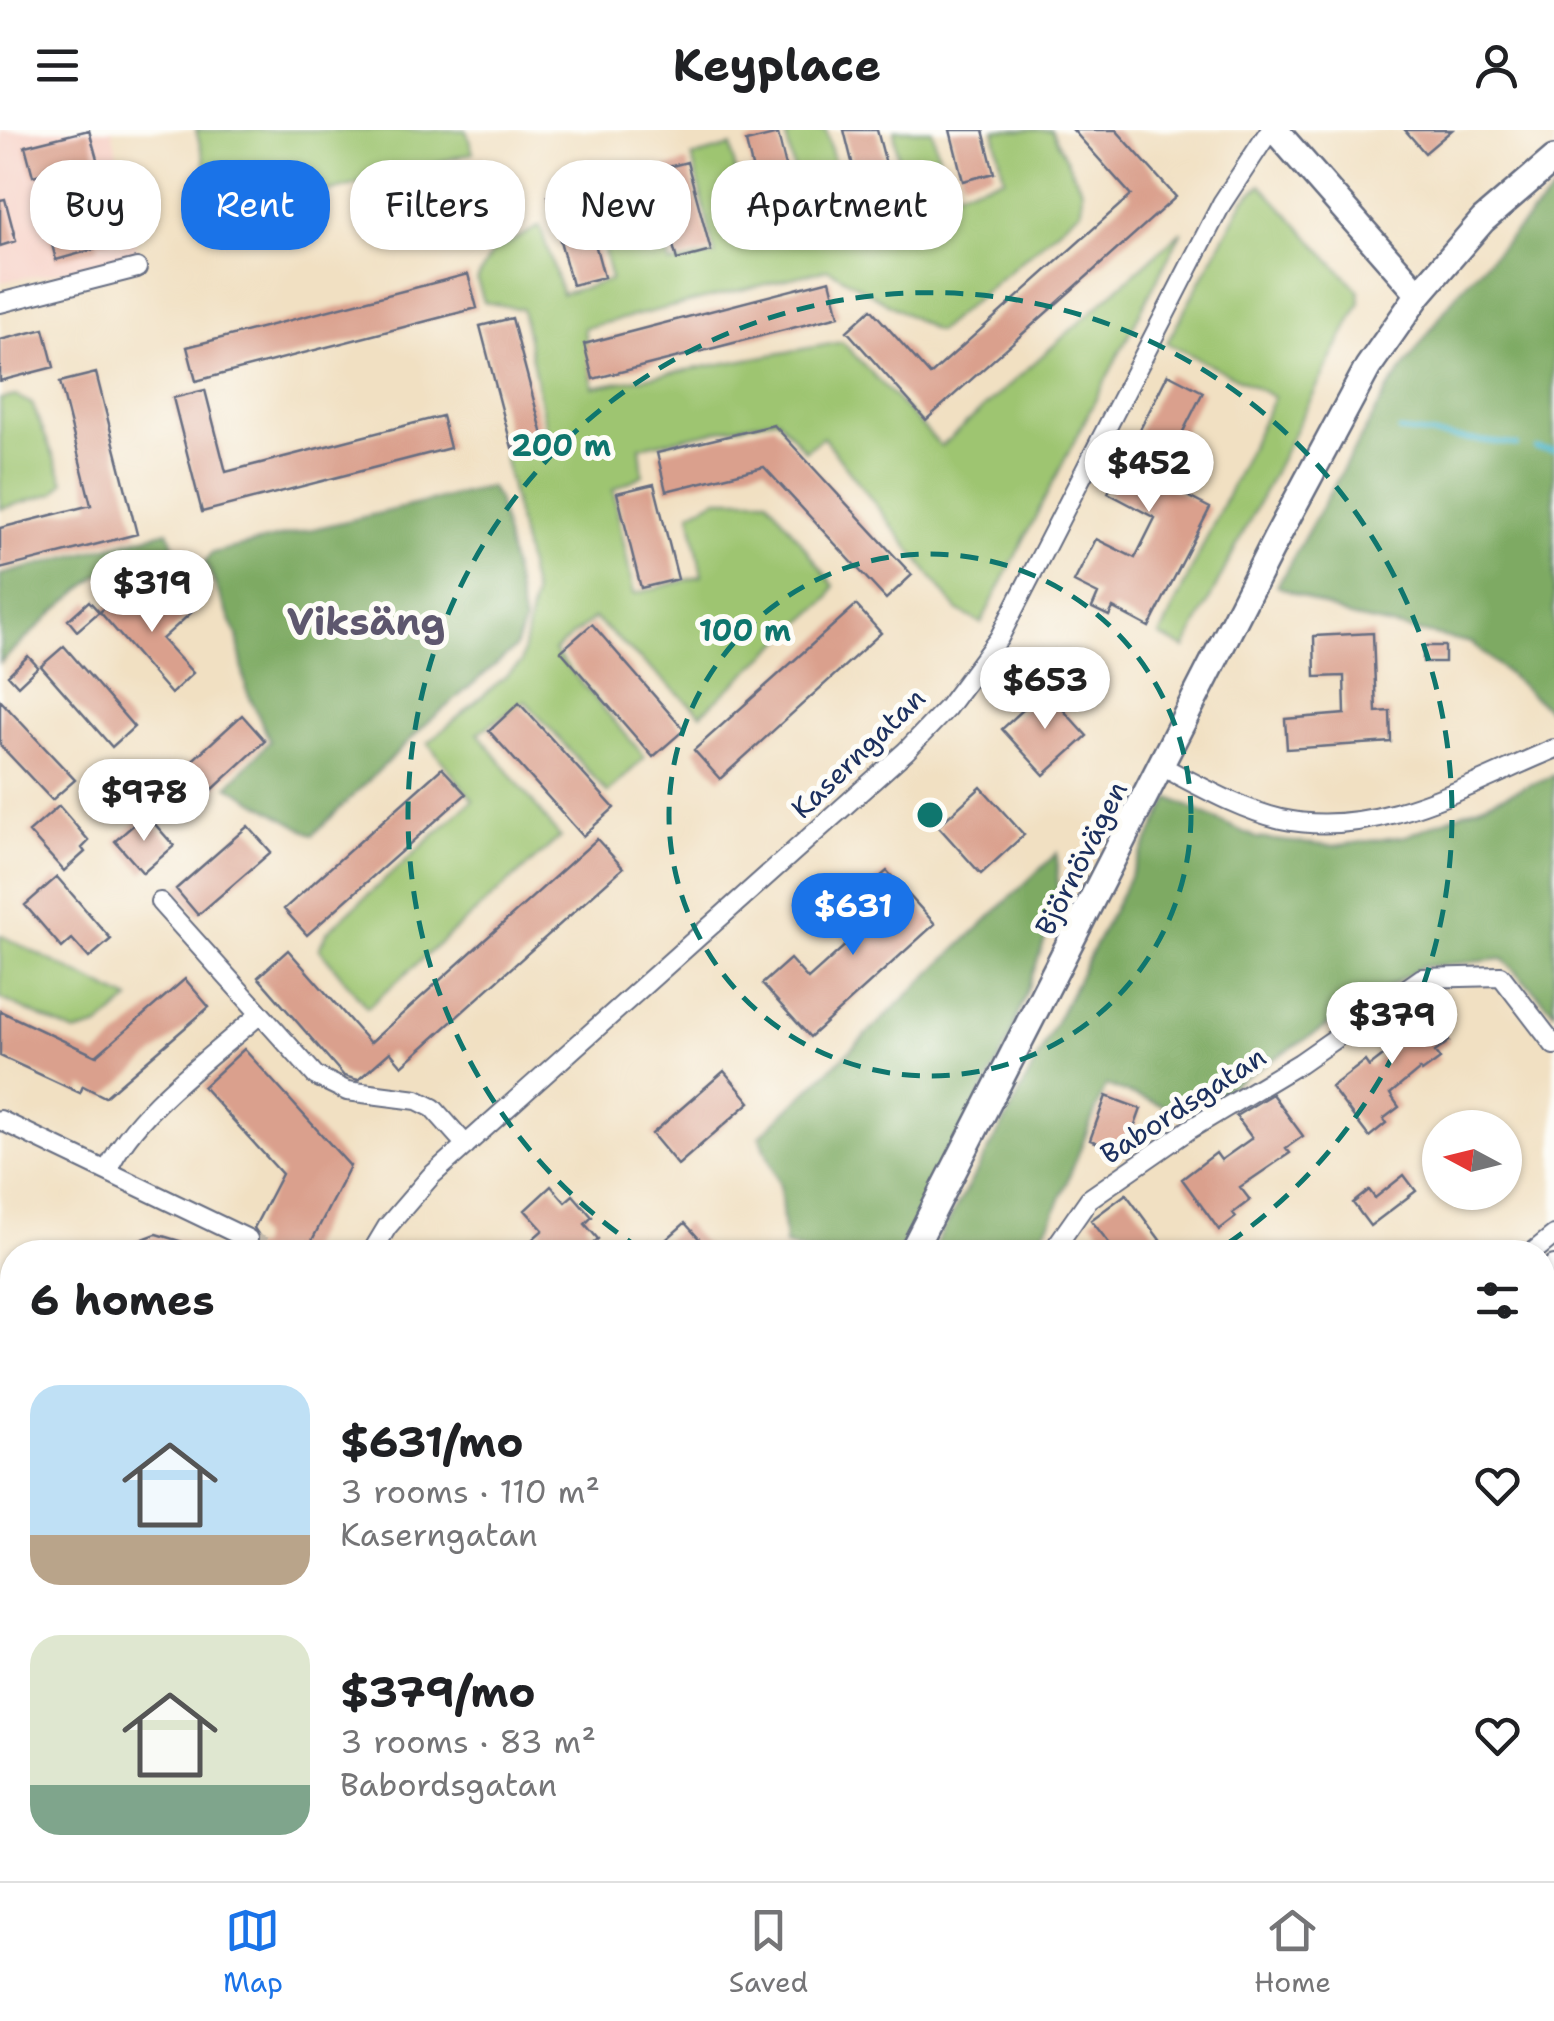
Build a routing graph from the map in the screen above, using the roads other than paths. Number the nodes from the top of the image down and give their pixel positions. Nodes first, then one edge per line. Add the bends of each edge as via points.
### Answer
1 (1273, 130) edge
2 (1554, 158) edge
3 (137, 268) dead end
4 (1420, 294) junction
5 (0, 303) edge
6 (1554, 749) edge
7 (1161, 766) junction
8 (160, 902) dead end
9 (260, 1014) junction
10 (1554, 1045) edge
11 (0, 1120) edge
12 (466, 1145) junction
13 (106, 1171) junction
14 (248, 1238) tunnel mouth
15 (379, 1240) edge
16 (918, 1240) edge
17 (1060, 1240) edge

1 - 4 main road
1 - 12 street, Kaserngatan via 1222,203 1018,605 972,676 906,751
2 - 4 main road, Björnövägen via 1483,220
3 - 5 street
4 - 7 main road, Björnövägen via 1368,367
6 - 7 street via 1408,810 1332,824 1260,812
7 - 16 main road, Björnövägen
8 - 9 street
9 - 12 street via 316,1076 366,1095 417,1100
9 - 13 street via 134,1126
10 - 17 street, Babordsgatan via 1501,976 1422,978 1089,1199
11 - 13 street
12 - 15 street, Kaserngatan
13 - 14 street

